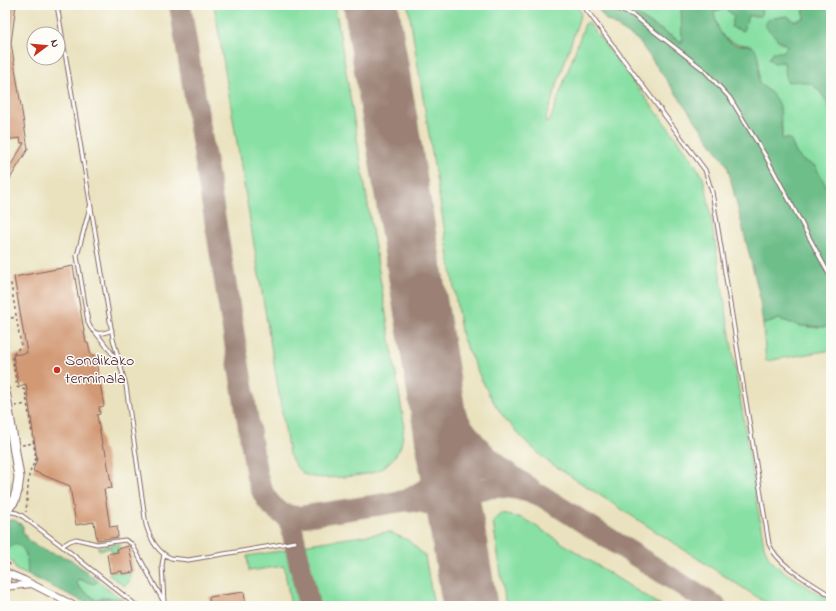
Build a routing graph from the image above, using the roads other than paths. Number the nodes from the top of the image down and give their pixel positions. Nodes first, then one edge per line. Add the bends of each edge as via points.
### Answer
1 (57, 5) edge
2 (583, 5) edge
3 (606, 5) edge
4 (91, 206) junction
5 (831, 278) edge
6 (112, 330) junction
7 (96, 333) junction
8 (120, 364) junction
9 (5, 391) edge
10 (10, 501) edge
11 (6, 511) edge
12 (295, 542) dead end
13 (62, 546) junction
14 (164, 554) junction
15 (5, 572) edge
16 (31, 584) junction
17 (5, 586) edge
18 (831, 596) edge
19 (165, 605) edge
20 (75, 606) edge
21 (137, 606) edge

1 - 4 lane
2 - 18 lane via 705,170 712,192 769,544 786,566
3 - 5 lane via 633,15 704,70 730,98 765,155
4 - 6 lane
4 - 7 lane via 77,256 88,322 90,330
6 - 7 lane via 103,334
6 - 8 lane
7 - 8 lane
8 - 14 lane via 126,386 146,525 150,538
9 - 10 street via 19,477 17,491
10 - 11 street
11 - 13 lane via 17,513
12 - 14 lane via 188,560
13 - 19 lane via 76,539 98,544 125,540 132,544
13 - 21 lane
14 - 19 lane via 162,565
15 - 16 street
15 - 17 street
16 - 17 street
16 - 20 street

